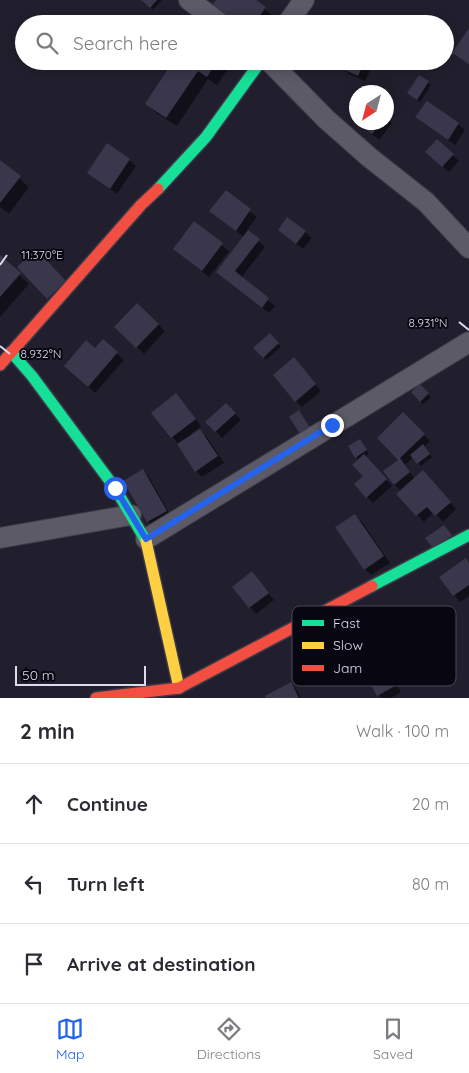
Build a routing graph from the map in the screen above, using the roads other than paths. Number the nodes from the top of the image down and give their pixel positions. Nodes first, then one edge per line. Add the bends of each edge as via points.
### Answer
1 (190, 0) edge
2 (304, 0) edge
3 (209, 15) edge
4 (293, 15) edge
5 (254, 70) edge
6 (278, 70) edge
7 (469, 248) edge
8 (469, 342) edge
9 (11, 352) junction
10 (0, 365) edge
11 (131, 515) junction
12 (469, 535) edge
13 (0, 538) edge
14 (146, 539) junction
15 (334, 606) edge
16 (292, 628) edge
17 (179, 688) junction
18 (96, 698) edge

1 - 3 street
2 - 4 street
5 - 9 street via 203,140 161,187 140,205
6 - 7 street via 326,119 426,202
8 - 14 street
9 - 10 street
9 - 11 street via 115,488
11 - 13 street
11 - 14 street
12 - 15 street
14 - 17 street
16 - 17 street
17 - 18 street

